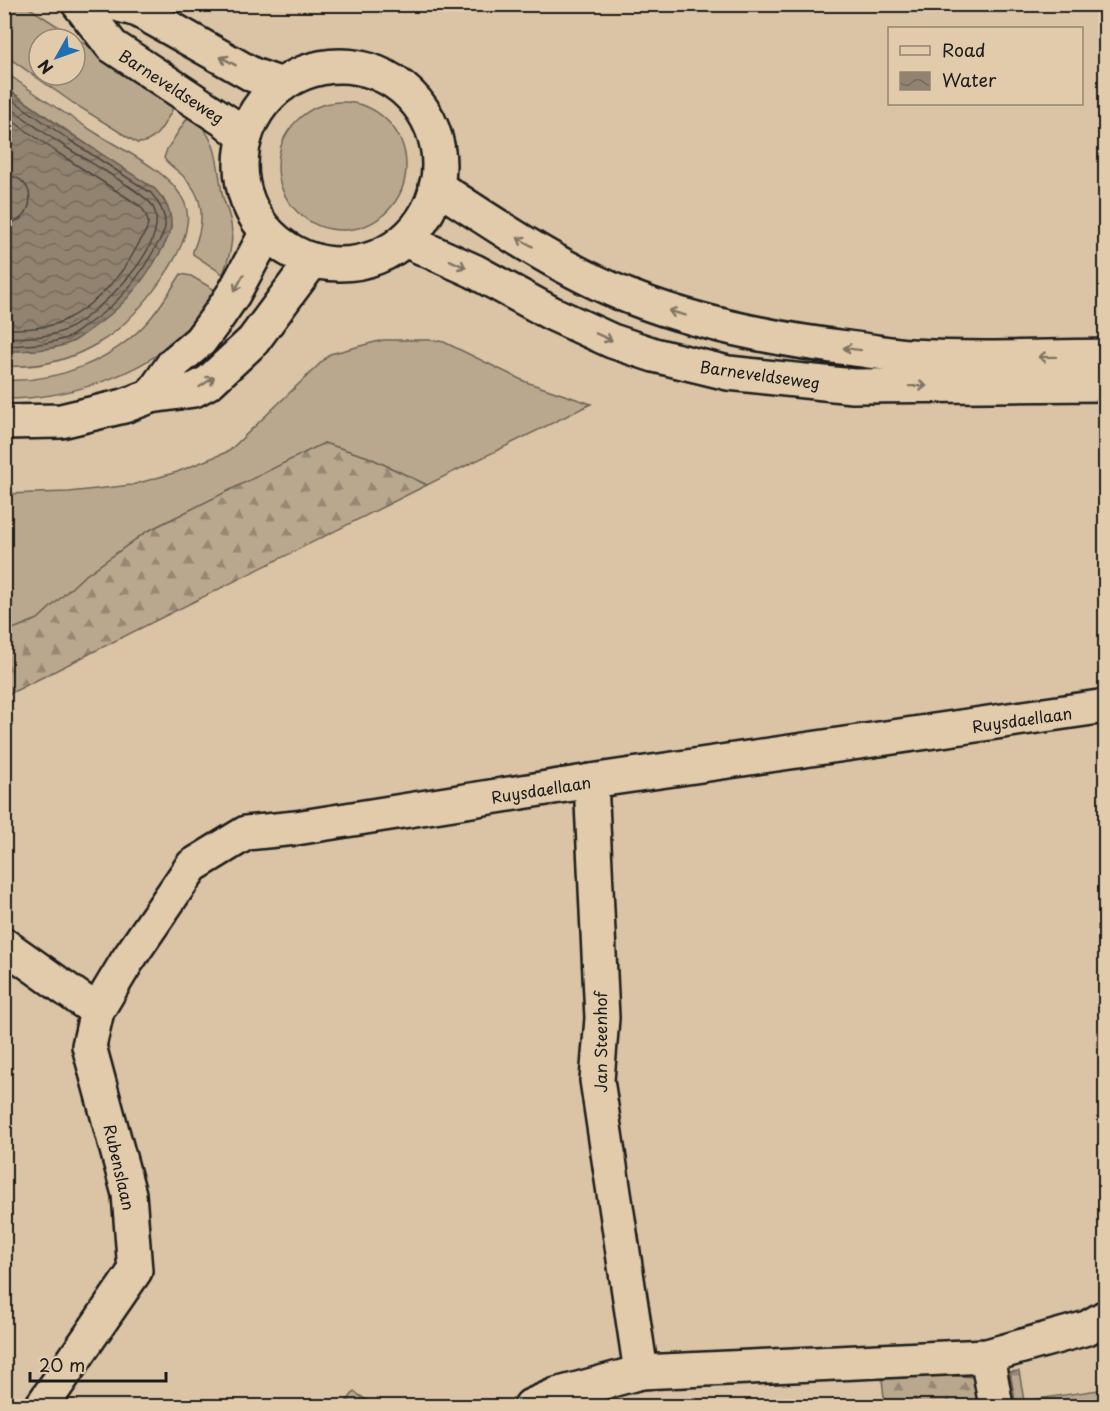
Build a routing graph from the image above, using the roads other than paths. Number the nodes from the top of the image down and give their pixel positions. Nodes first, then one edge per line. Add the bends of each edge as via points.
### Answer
1 (79, 4) edge
2 (116, 4) edge
3 (282, 85) junction
4 (245, 137) junction
5 (436, 186) junction
6 (267, 232) junction
7 (405, 240) junction
8 (313, 260) junction
9 (1106, 356) edge
10 (1106, 384) edge
11 (151, 396) junction
12 (4, 422) edge
13 (1106, 706) edge
14 (591, 781) junction
15 (4, 945) edge
16 (97, 1011) junction
17 (89, 1046) joint
18 (1106, 1317) edge
19 (987, 1356) junction
20 (641, 1372) junction
21 (42, 1407) edge
22 (531, 1407) edge
23 (996, 1407) edge

1 - 4 street, Barneveldseweg via 112,46
3 -> 2 street via 253,75 138,10
3 - 4 street via 253,117
3 - 5 street via 323,67 367,69 388,78 421,108 432,128 438,149
4 - 6 street via 241,178 255,216
5 - 7 street via 426,214
9 -> 5 street via 909,356 754,333 674,313 575,271
6 - 8 street via 296,254
6 -> 11 street via 217,318 200,341 174,363
7 - 8 street via 378,257 356,264
7 -> 10 street, Barneveldseweg via 612,341 654,356 728,373 853,386
11 -> 8 street via 194,390 209,382 253,341
11 - 12 street via 62,421
13 - 14 street, Ruysdaellaan
14 - 16 street, Ruysdaellaan via 246,833 192,867
14 - 20 street, Jan Steenhof via 602,1018 597,1080
15 - 16 street
16 - 17 street, Ruysdaellaan
17 - 21 street, Rubenslaan via 129,1194 135,1271
18 - 19 street via 1087,1328
19 - 20 street
19 - 23 street
20 - 22 street via 556,1395

